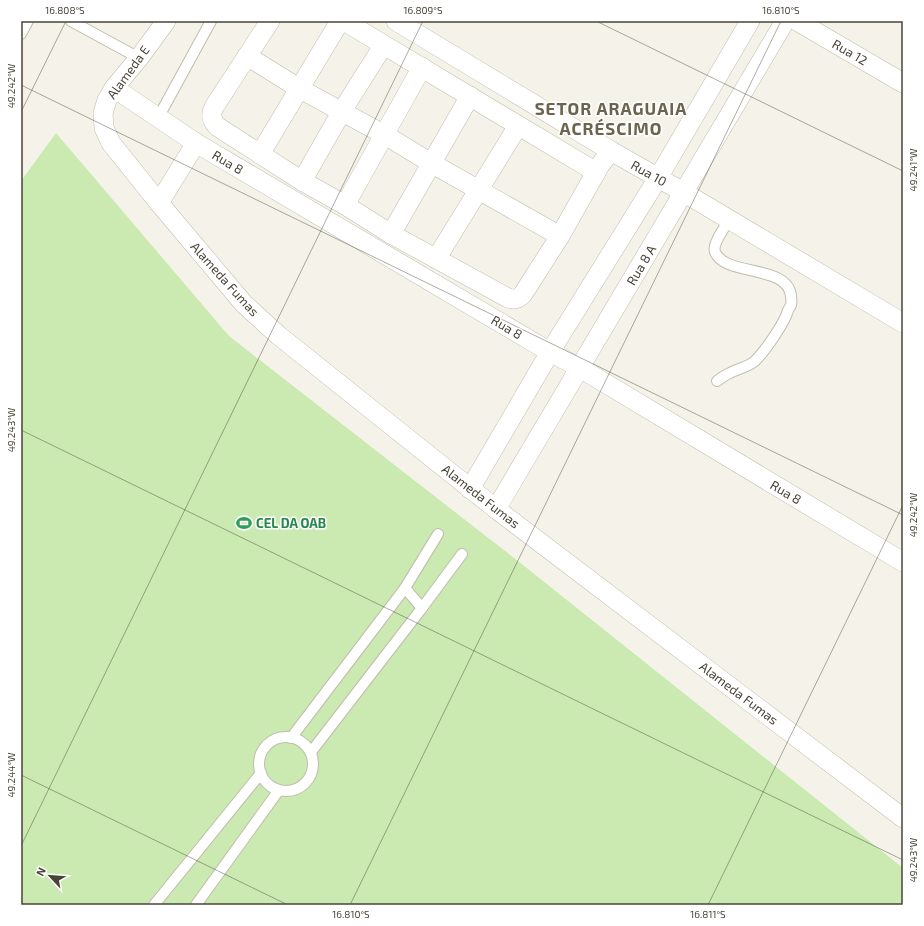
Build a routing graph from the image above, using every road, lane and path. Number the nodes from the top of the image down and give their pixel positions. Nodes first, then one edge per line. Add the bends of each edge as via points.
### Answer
1 (71, 21) edge
2 (166, 21) edge
3 (211, 21) edge
4 (270, 21) edge
5 (340, 21) edge
6 (344, 21) edge
7 (396, 21) edge
8 (750, 21) edge
9 (785, 21) edge
10 (797, 21) edge
11 (384, 46) junction
12 (247, 56) junction
13 (139, 58) junction
14 (422, 67) junction
15 (903, 83) edge
16 (114, 88) junction
17 (300, 89) junction
18 (470, 96) junction
19 (342, 111) junction
20 (158, 118) junction
21 (518, 126) junction
22 (104, 128) joint
23 (385, 135) junction
24 (196, 143) junction
25 (611, 151) junction
26 (260, 154) junction
27 (431, 163) junction
28 (596, 172) junction
29 (658, 178) junction
30 (302, 181) junction
31 (479, 190) junction
32 (684, 192) junction
33 (159, 204) junction
34 (345, 204) junction
35 (729, 220) junction
36 (392, 234) junction
37 (560, 236) junction
38 (436, 259) junction
39 (903, 323) edge
40 (550, 352) junction
41 (580, 368) junction
42 (717, 381) dead end
43 (470, 489) junction
44 (496, 509) junction
45 (438, 534) dead end
46 (462, 554) dead end
47 (903, 562) edge
48 (405, 588) junction
49 (422, 608) junction
50 (291, 738) junction
51 (311, 752) junction
52 (261, 773) junction
53 (279, 790) junction
54 (903, 818) edge
55 (154, 905) edge
56 (196, 905) edge

1 - 13 lane
2 - 13 street, Alameda E
3 - 20 lane
4 - 12 street
5 - 17 street
6 - 11 street
7 - 25 street, Rua 10
8 - 29 street
9 - 32 street, Rua 8 A
10 - 15 street, Rua 12
11 - 14 street
11 - 19 street
12 - 17 street
12 - 26 street via 214,106 211,118 218,127
13 - 16 street, Alameda E
14 - 18 street
14 - 23 street
16 - 20 street, Rua 8
16 - 22 street, Alameda E via 107,100
17 - 19 street
17 - 26 street
18 - 21 street
18 - 27 street
19 - 23 street
19 - 30 street
20 - 24 street, Rua 8
21 - 28 street
21 - 31 street
22 - 33 street, Alameda Fumas via 111,143
23 - 27 street
23 - 34 street
24 - 33 street
24 - 40 street, Rua 8
25 - 28 street
25 - 29 street, Rua 10
26 - 30 street
27 - 31 street
27 - 36 street
28 - 37 street
29 - 32 street, Rua 10
29 - 40 street
30 - 34 street
31 - 37 street
31 - 38 street
32 - 35 street, Rua 10
32 - 41 street, Rua 8 A
33 - 43 street, Alameda Fumas via 244,304 278,335
34 - 36 street
35 - 39 street, Rua 10
35 - 42 lane via 714,248 716,254 730,264 781,280 790,290 791,303 780,328 754,362
36 - 38 street
37 - 38 street via 519,298 508,298
40 - 41 street, Rua 8
40 - 43 street
41 - 44 street, Rua 8 A
41 - 47 street, Rua 8
43 - 44 street, Alameda Fumas
44 - 54 street, Alameda Fumas
45 - 48 lane
46 - 49 lane
48 - 49 lane
48 - 50 lane
49 - 51 lane
50 - 51 lane via 299,740
50 - 52 lane via 273,741 266,747 260,763
51 - 53 lane via 313,769 310,777 296,789
52 - 53 lane via 271,786
52 - 55 lane
53 - 56 lane

